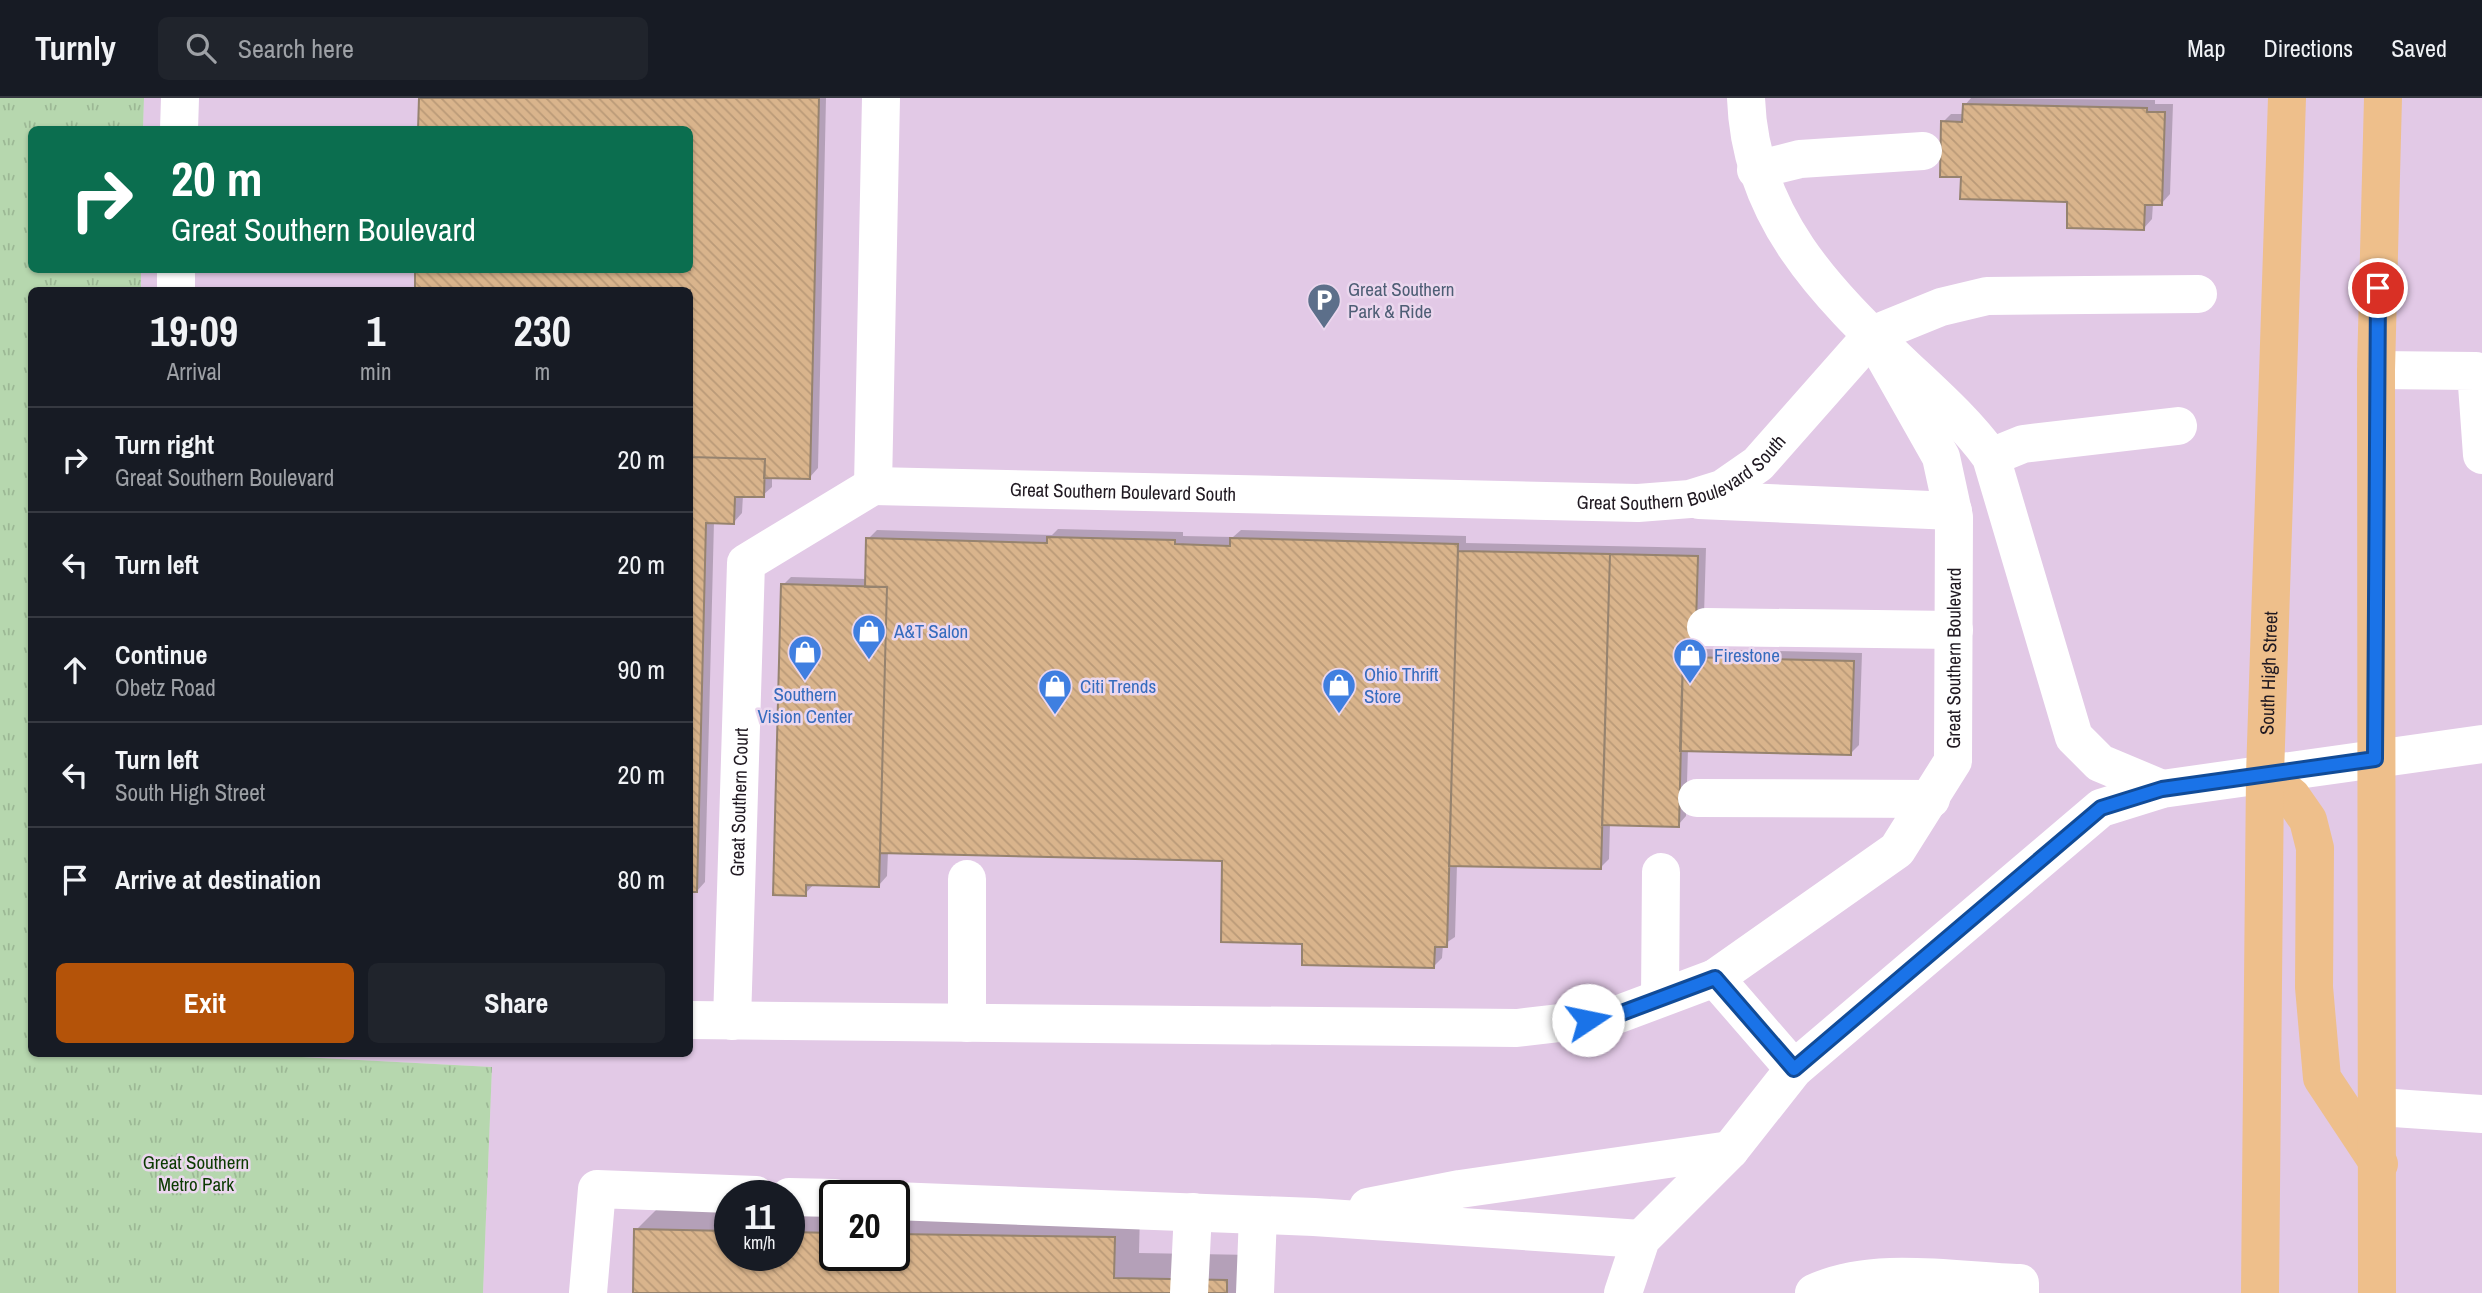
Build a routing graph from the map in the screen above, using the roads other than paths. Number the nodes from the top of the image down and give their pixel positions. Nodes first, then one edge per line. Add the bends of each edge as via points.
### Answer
1 (180, 98) edge
2 (881, 98) edge
3 (1746, 98) edge
4 (2287, 98) edge
5 (2383, 98) edge
6 (179, 126) edge
7 (1923, 151) dead end
8 (1756, 170) junction
9 (2198, 294) dead end
10 (1872, 335) junction
11 (2479, 369) edge
12 (2376, 370) junction
13 (2178, 426) dead end
14 (2482, 455) edge
15 (1991, 457) junction
16 (873, 485) junction
17 (1690, 499) junction
18 (1953, 511) junction
19 (1706, 627) dead end
20 (1954, 631) junction
21 (2482, 744) edge
22 (2375, 759) junction
23 (2266, 775) junction
24 (2162, 789) junction
25 (1697, 798) dead end
26 (1931, 799) junction
27 (1661, 872) dead end
28 (967, 879) dead end
29 (1715, 978) junction
30 (1660, 998) junction
31 (693, 1020) edge
32 (732, 1021) junction
33 (967, 1023) junction
34 (1794, 1069) junction
35 (2379, 1107) junction
36 (2482, 1114) edge
37 (1730, 1150) junction
38 (2379, 1164) junction
39 (714, 1193) edge
40 (910, 1201) edge
41 (1192, 1212) junction
42 (1258, 1214) junction
43 (1314, 1217) junction
44 (1642, 1239) junction
45 (588, 1293) edge
46 (1189, 1293) edge
47 (1255, 1293) edge
48 (1623, 1293) edge
49 (1814, 1293) edge
50 (2020, 1293) edge
51 (2260, 1293) edge
52 (2377, 1293) edge

1 - 6 street
2 - 16 street
3 - 8 street via 1747,134
4 - 23 main road, South High Street
5 - 12 main road
7 - 8 street via 1800,159
8 - 10 street via 1771,209 1798,252
9 - 10 street via 1987,296 1941,307
10 - 15 street via 1972,430
10 - 17 street, Great Southern Boulevard South via 1758,464 1722,489
10 - 18 street, Great Southern Boulevard via 1941,457
11 - 12 street
11 - 14 street
12 - 22 main road
13 - 15 street via 2023,444
15 - 24 street via 2074,737 2100,763
16 - 17 street, Great Southern Boulevard South via 1624,503
16 - 32 street, Great Southern Court via 747,563
17 - 18 street
18 - 20 street, Great Southern Boulevard
19 - 20 street
20 - 26 street, Great Southern Boulevard via 1953,761
21 - 22 street
22 - 23 street
22 - 35 main road
23 - 24 street
23 - 38 main road via 2292,797 2308,820 2315,848 2314,987 2322,1078
23 - 51 main road, South High Street
24 - 34 street via 2101,808
25 - 26 street
26 - 29 street, Great Southern Boulevard via 1897,850
27 - 30 street
28 - 33 street
29 - 30 street, Great Southern Boulevard
29 - 34 street
30 - 33 street, Great Southern Boulevard via 1611,1017 1517,1028
31 - 32 street, Great Southern Boulevard
32 - 33 street, Great Southern Boulevard
34 - 37 street
35 - 36 street
35 - 38 main road
37 - 43 street via 1473,1187
37 - 44 street
38 - 52 main road
39 - 45 street via 597,1189
40 - 41 street
41 - 42 street
41 - 46 street
42 - 43 street
42 - 47 street
43 - 44 street
44 - 48 street
49 - 50 street via 1873,1277 2020,1283

